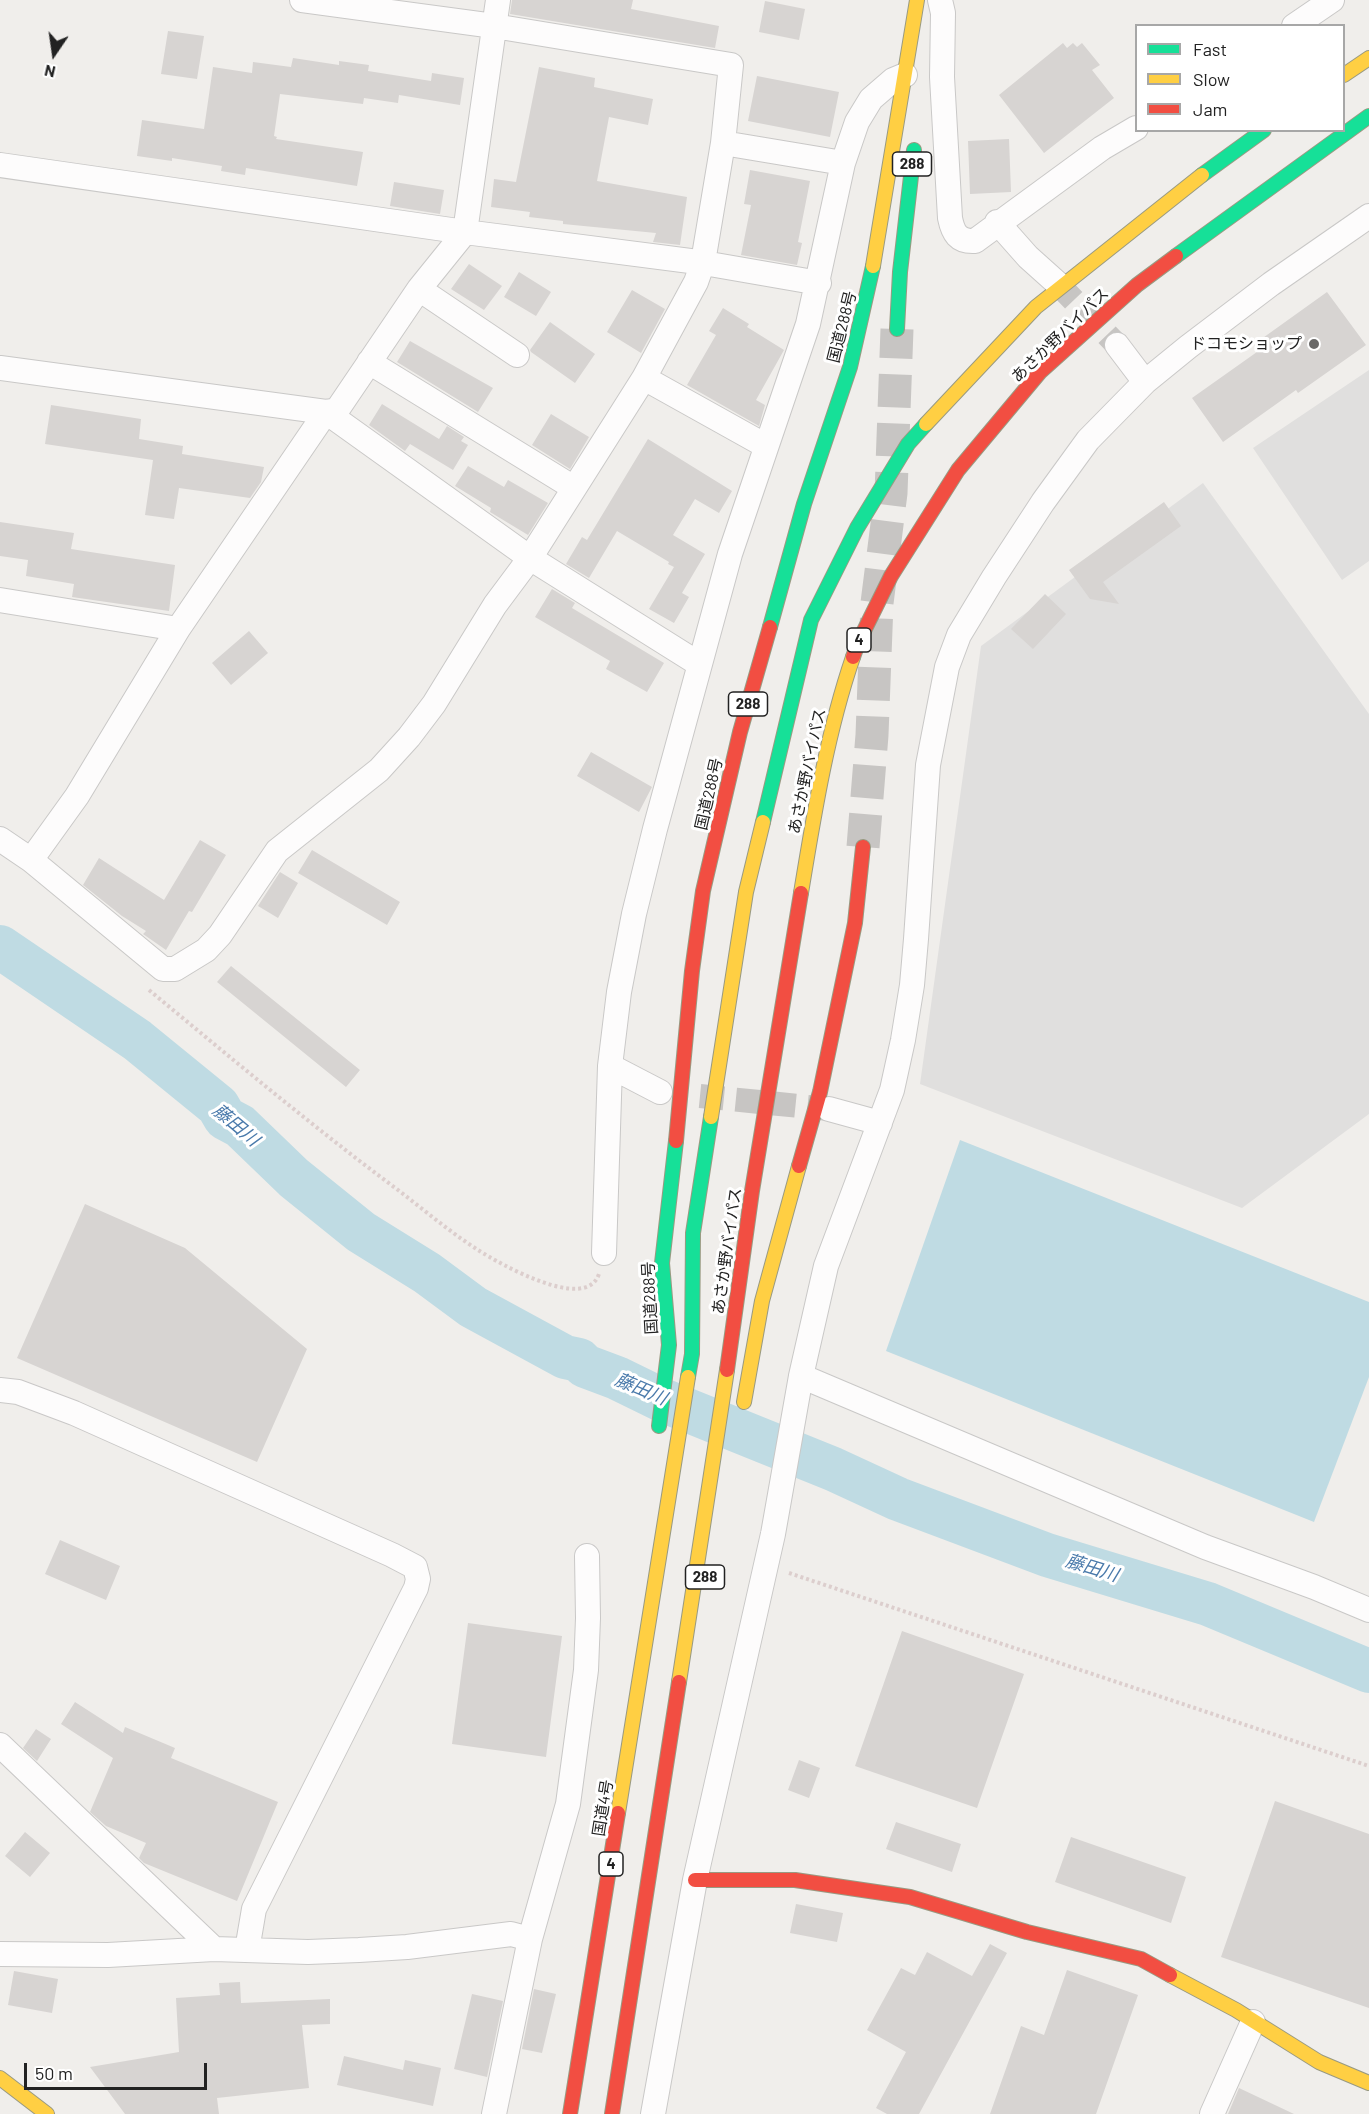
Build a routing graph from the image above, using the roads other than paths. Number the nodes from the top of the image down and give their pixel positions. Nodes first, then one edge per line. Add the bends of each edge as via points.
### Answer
1 (302, 0) edge
2 (498, 0) edge
3 (917, 0) edge
4 (939, 0) edge
5 (1332, 0) edge
6 (1297, 24) edge
7 (494, 26) junction
8 (1369, 58) edge
9 (928, 64) dead end
10 (1345, 74) edge
11 (905, 75) junction
12 (1369, 116) edge
13 (1135, 129) edge
14 (1261, 132) edge
15 (916, 133) dead end
16 (723, 143) junction
17 (843, 163) junction
18 (0, 165) edge
19 (1369, 216) edge
20 (997, 222) junction
21 (465, 232) junction
22 (703, 262) junction
23 (819, 283) junction
24 (1057, 283) tunnel mouth
25 (419, 289) junction
26 (897, 329) tunnel mouth
27 (1117, 345) tunnel mouth
28 (518, 355) dead end
29 (369, 362) junction
30 (0, 369) edge
31 (644, 378) junction
32 (1145, 382) junction
33 (327, 412) junction
34 (766, 446) junction
35 (574, 488) junction
36 (530, 558) junction
37 (0, 600) edge
38 (178, 628) junction
39 (699, 664) junction
40 (0, 839) edge
41 (863, 848) tunnel mouth
42 (31, 860) junction
43 (610, 1066) junction
44 (660, 1092) dead end
45 (829, 1109) tunnel mouth
46 (880, 1123) junction
47 (604, 1253) road end
48 (800, 1386) junction
49 (0, 1390) edge
50 (741, 1420) dead end
51 (657, 1437) dead end
52 (652, 1519) dead end
53 (712, 1555) dead end
54 (586, 1556) dead end
55 (1369, 1610) edge
56 (651, 1614) junction
57 (685, 1644) junction
58 (0, 1745) edge
59 (695, 1880) junction
60 (530, 1939) junction
61 (214, 1949) junction
62 (247, 1950) junction
63 (0, 1954) edge
64 (1253, 2022) junction
65 (0, 2078) edge
66 (1369, 2083) edge
67 (47, 2114) edge
68 (494, 2114) edge
69 (570, 2114) edge
70 (612, 2114) edge
71 (653, 2114) edge
72 (1212, 2114) edge

1 - 7 street
2 - 7 street
3 - 11 main road, 国道288号 / 288
4 - 9 main road
4 - 20 street via 943,13 942,77 952,230 959,238 975,241
5 - 6 street
7 - 16 street via 731,65
7 - 21 street
8 - 10 main road
11 - 17 street via 871,99 857,122
11 - 51 main road, 国道288号 / 288 via 875,256 850,367 804,504 740,732 704,891 662,1263 669,1345
12 - 57 main road, あさか野バイパス / 4 via 1137,285 1040,372 958,470 891,576 858,643 840,696 812,823 752,1191
13 - 20 street via 1102,147
14 - 56 main road, あさか野バイパス / 4 via 1036,307 965,382 908,444 857,528 811,620 746,892 693,1233 692,1354
15 - 26 main road, 288
16 - 17 street
16 - 22 street
17 - 23 street
18 - 21 street
19 - 32 street via 1271,284
20 - 24 street
21 - 22 street
21 - 25 street
22 - 23 street
22 - 31 street
23 - 34 street
25 - 28 street
25 - 29 street
27 - 32 street
29 - 33 street via 337,410
29 - 35 street
30 - 33 street
31 - 34 street
31 - 35 street
32 - 46 street via 1088,440 1043,502 959,634 947,667 928,765 912,985 896,1070
33 - 36 street
33 - 38 street
34 - 39 street
35 - 36 street
36 - 39 street
36 - 42 street via 409,737 379,770 277,851 220,935 195,957 175,969 163,969
37 - 38 street
38 - 42 street via 77,796
39 - 43 street via 634,914
40 - 42 street
41 - 50 main road via 855,923 820,1092 762,1301
43 - 44 street
43 - 47 street
45 - 46 street
46 - 48 street via 826,1266
48 - 55 street
48 - 59 street via 773,1534
49 - 62 street via 18,1392 74,1413 415,1568 416,1588 254,1909
52 - 56 main road
53 - 57 main road, 288
54 - 60 street via 586,1670 568,1803
56 - 69 main road, 国道4号 / 4
57 - 70 main road, 4
58 - 61 street
59 - 64 main road via 795,1880 910,1897 1028,1932 1141,1959
59 - 71 street
60 - 62 street via 511,1934 359,1950
60 - 68 street
61 - 62 street
61 - 63 street via 108,1955
64 - 66 main road via 1319,2062
64 - 72 street
65 - 67 main road

